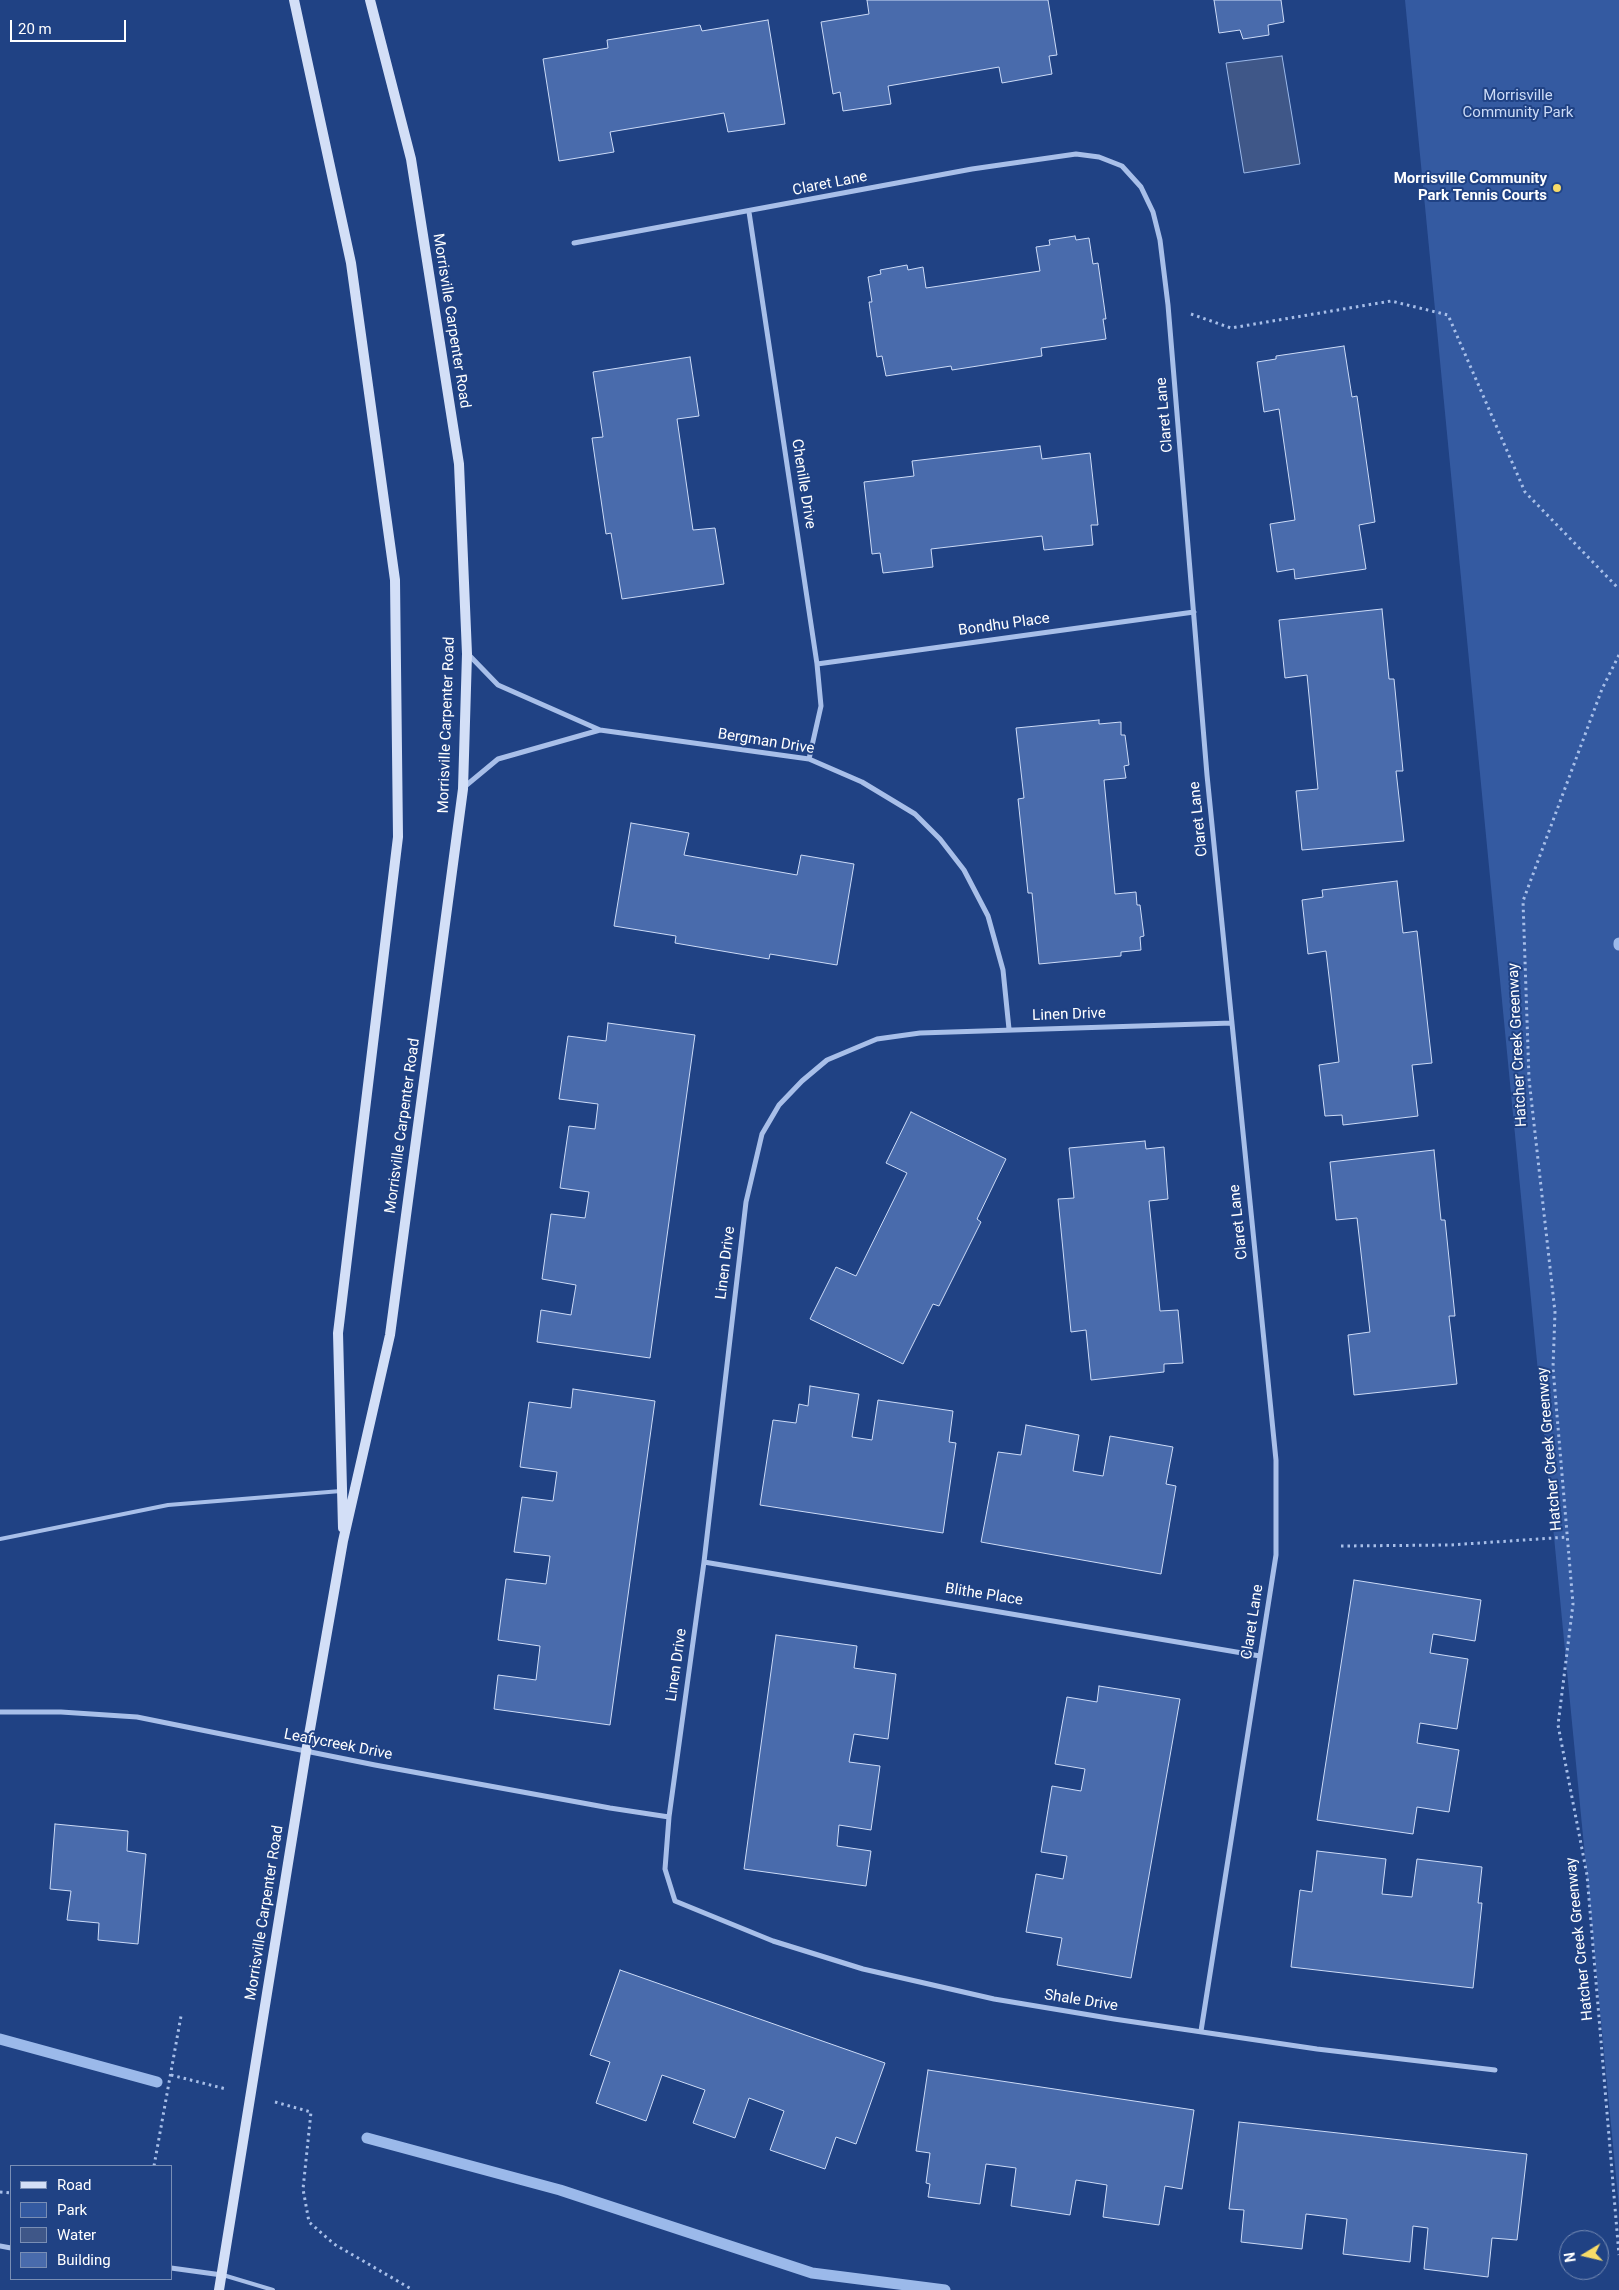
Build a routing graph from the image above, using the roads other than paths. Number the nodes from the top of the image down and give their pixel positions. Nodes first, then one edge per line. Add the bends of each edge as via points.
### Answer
1 (294, 0) edge
2 (370, 0) edge
3 (749, 212) junction
4 (574, 243) dead end
5 (1194, 612) junction
6 (467, 654) junction
7 (817, 664) junction
8 (600, 730) junction
9 (809, 759) junction
10 (463, 789) junction
11 (1232, 1023) junction
12 (1009, 1029) junction
13 (341, 1491) junction
14 (0, 1539) edge
15 (343, 1541) junction
16 (704, 1562) junction
17 (1260, 1656) junction
18 (0, 1712) edge
19 (306, 1752) junction
20 (669, 1816) junction
21 (675, 1901) joint
22 (1201, 2032) junction
23 (1495, 2070) dead end
24 (172, 2268) edge
25 (223, 2275) junction
26 (219, 2290) edge
27 (274, 2290) edge

1 - 13 main road, Morrisville Carpenter Road via 351,263 395,580 398,837 338,1333
2 - 6 main road, Morrisville Carpenter Road via 411,159 459,464
3 - 4 street, Claret Lane
3 - 5 street, Claret Lane via 972,169 1076,154 1099,157 1122,166 1140,187 1153,212 1160,240
3 - 7 street, Chenille Drive
5 - 7 street, Bondhu Place
5 - 11 street, Claret Lane
6 - 8 street, Bergman Drive via 498,685
6 - 10 main road, Morrisville Carpenter Road
7 - 9 street, Chenille Drive via 821,706
8 - 9 street, Bergman Drive
8 - 10 street, Bergman Drive via 498,759
9 - 12 street, Bergman Drive via 862,782 915,814 964,870 988,916 1003,970
10 - 15 main road, Morrisville Carpenter Road via 390,1335
11 - 12 street, Linen Drive
11 - 17 street, Claret Lane via 1276,1460 1276,1555
12 - 16 street, Linen Drive via 920,1033 877,1039 827,1060 780,1106 762,1134 746,1202
13 - 14 lane via 168,1505
13 - 15 main road, Morrisville Carpenter Road
15 - 19 main road, Morrisville Carpenter Road
16 - 17 street, Blithe Place
16 - 20 street, Linen Drive
17 - 22 street, Claret Lane
18 - 19 street, Leafycreek Drive via 137,1717
19 - 20 street, Leafycreek Drive
19 - 25 main road, Morrisville Carpenter Road
20 - 21 street, Linen Drive via 664,1870
21 - 22 street, Shale Drive via 772,1941 863,1970 994,1999
22 - 23 street, Shale Drive
24 - 25 street
25 - 26 main road, Morrisville Carpenter Road
25 - 27 lane

